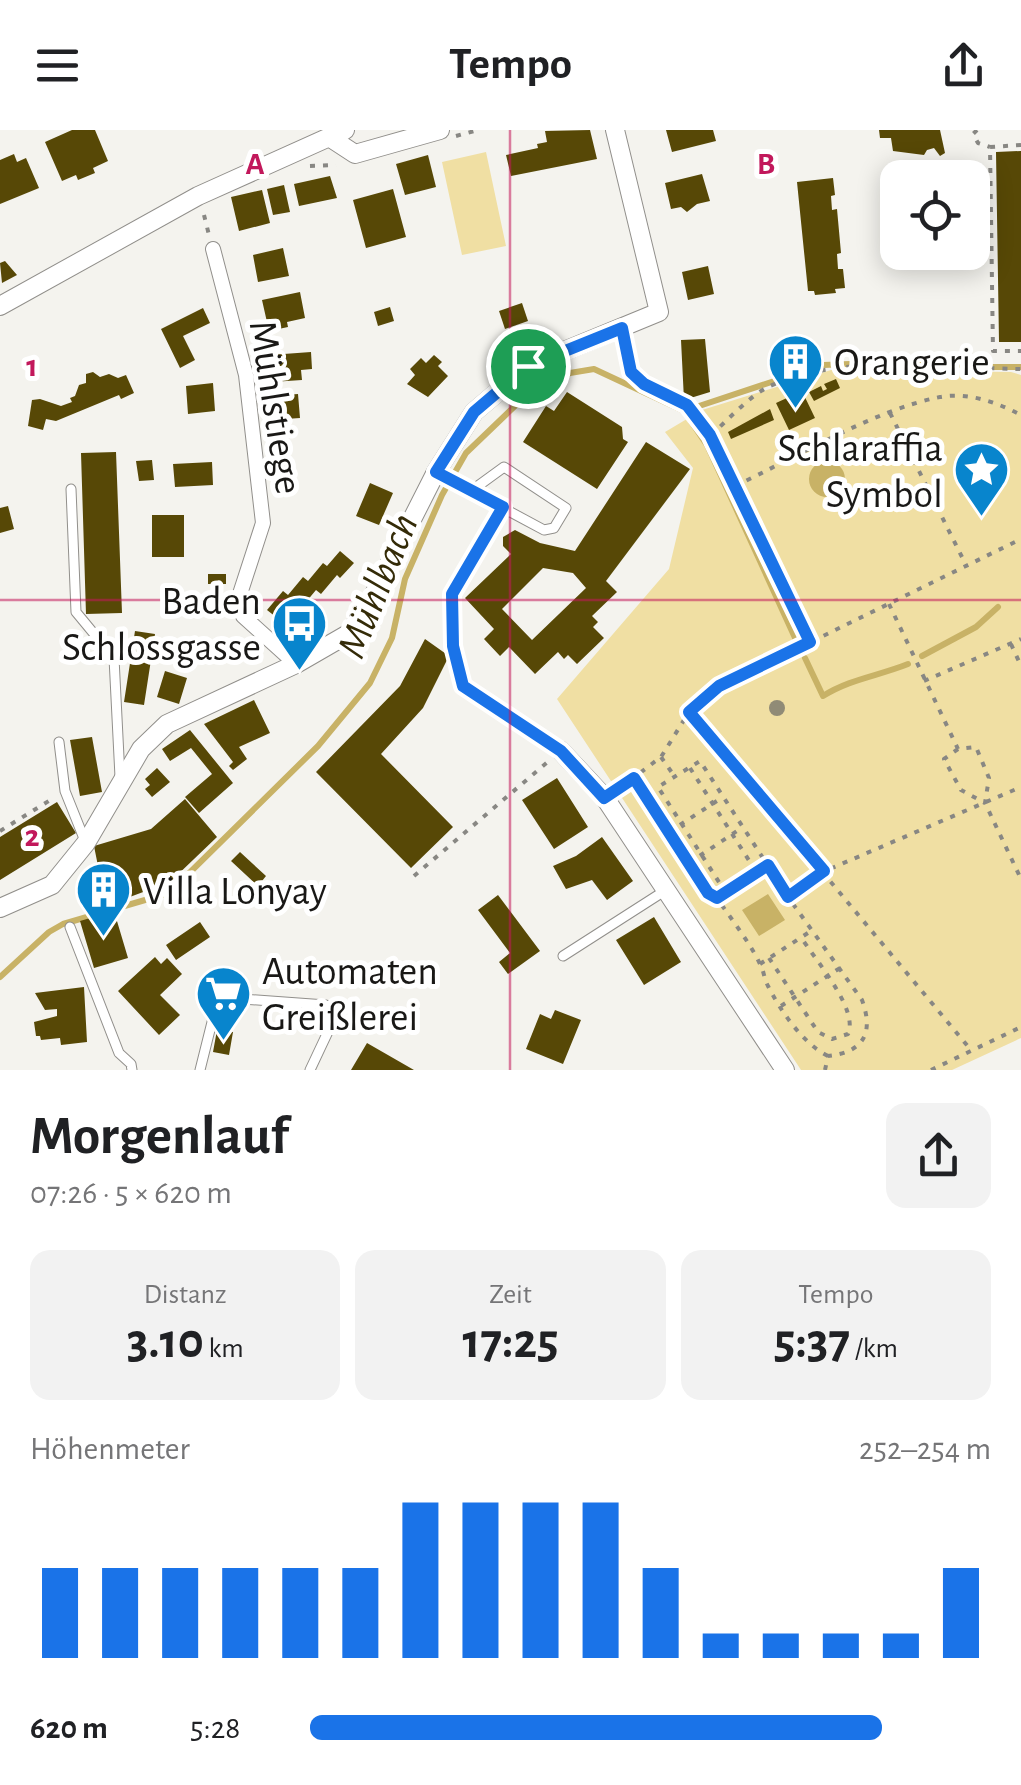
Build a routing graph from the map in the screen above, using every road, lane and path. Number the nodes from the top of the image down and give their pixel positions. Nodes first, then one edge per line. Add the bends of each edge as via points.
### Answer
1 (440, 130) edge
2 (615, 130) edge
3 (976, 130) edge
4 (337, 133) edge
5 (1021, 144) edge
6 (990, 148) junction
7 (198, 196) junction
8 (213, 250) joint
9 (0, 306) edge
10 (622, 328) junction
11 (1021, 351) edge
12 (852, 355) dead end
13 (853, 367) junction
14 (1021, 369) edge
15 (890, 413) junction
16 (1021, 414) edge
17 (710, 435) junction
18 (440, 474) junction
19 (735, 486) junction
20 (71, 490) dead end
21 (471, 491) junction
22 (503, 507) junction
23 (1021, 538) edge
24 (966, 566) junction
25 (888, 604) junction
26 (1021, 639) edge
27 (810, 642) junction
28 (1011, 644) junction
29 (296, 664) junction
30 (1021, 666) edge
31 (924, 681) junction
32 (689, 712) junction
33 (59, 742) dead end
34 (958, 749) junction
35 (561, 751) junction
36 (661, 757) junction
37 (690, 768) junction
38 (675, 777) junction
39 (634, 778) junction
40 (120, 780) junction
41 (1021, 787) edge
42 (64, 791) junction
43 (723, 797) junction
44 (604, 798) junction
45 (713, 804) junction
46 (985, 804) junction
47 (680, 825) junction
48 (743, 827) junction
49 (0, 831) edge
50 (669, 832) junction
51 (732, 833) junction
52 (86, 844) junction
53 (701, 854) junction
54 (688, 864) junction
55 (768, 865) junction
56 (824, 871) junction
57 (757, 873) junction
58 (414, 876) dead end
59 (1021, 879) edge
60 (666, 890) junction
61 (726, 892) junction
62 (788, 897) junction
63 (717, 898) junction
64 (0, 908) edge
65 (70, 927) dead end
66 (812, 930) junction
67 (801, 937) junction
68 (563, 956) dead end
69 (768, 958) junction
70 (760, 964) junction
71 (840, 968) junction
72 (826, 977) junction
73 (796, 998) junction
74 (862, 1000) junction
75 (781, 1006) junction
76 (849, 1008) junction
77 (1021, 1027) edge
78 (818, 1032) junction
79 (806, 1040) junction
80 (972, 1050) junction
81 (828, 1056) junction
82 (132, 1070) edge
83 (200, 1070) edge
84 (310, 1070) edge
85 (784, 1070) edge
86 (825, 1070) edge
87 (931, 1070) edge

1 - 4 street via 355,154
2 - 10 street via 659,312
3 - 6 path via 978,143
4 - 7 street
5 - 6 path
6 - 11 path via 993,351
7 - 8 path
7 - 9 street
8 - 29 street, Mühlstiege via 246,375 262,523 238,600 243,616
10 - 17 path via 631,372 687,405
10 - 18 street via 528,366 474,412
12 - 13 path
13 - 14 path
13 - 17 path via 822,368 766,388
15 - 16 path via 943,396 992,400
15 - 19 path
15 - 24 path
17 - 19 path
18 - 21 lane
18 - 29 street via 348,634
19 - 27 path
20 - 40 lane via 76,612 114,658
21 - 22 lane
21 - 22 lane via 504,467 566,508 554,528 544,530
22 - 35 lane via 452,594 453,646 463,686
23 - 24 path
24 - 25 path
25 - 27 path
25 - 31 path
26 - 28 path
27 - 32 path via 719,686
28 - 30 path
28 - 31 path
29 - 40 street via 167,724
31 - 34 path
32 - 36 path
32 - 56 path
33 - 42 lane
34 - 46 path via 976,747 989,778
34 - 46 path via 944,759 961,790
35 - 44 street
35 - 58 path
36 - 38 path
36 - 39 path
37 - 38 path
37 - 43 path via 700,761
37 - 45 path
38 - 47 path via 658,787
39 - 44 path
39 - 50 path
40 - 52 street
41 - 46 path
42 - 49 path
42 - 52 lane
43 - 45 path
43 - 48 path
44 - 60 street
45 - 47 path
45 - 51 path
46 - 56 path
46 - 59 path
47 - 50 path
47 - 53 path
48 - 51 path
48 - 55 path
50 - 54 path
51 - 53 path
51 - 57 path
52 - 64 street via 52,885
53 - 54 path
53 - 61 path
54 - 63 path
55 - 57 path
55 - 62 path
56 - 62 path
56 - 80 path
57 - 61 path
60 - 68 lane
60 - 85 street
61 - 63 path
62 - 66 path
63 - 70 path
65 - 82 lane via 119,1054
66 - 67 path
66 - 71 path
67 - 69 path
67 - 72 path
69 - 70 path
69 - 73 path
70 - 75 path
71 - 72 path
71 - 74 path
72 - 73 path
72 - 76 path
73 - 75 path
73 - 78 path
74 - 76 path
74 - 81 path via 868,1032 862,1042
75 - 79 path
76 - 78 path via 848,1034 832,1039
77 - 80 path
78 - 79 path
79 - 81 path
80 - 87 path
81 - 86 path
83 - 84 lane via 212,1018 228,998 326,1005 334,1019

